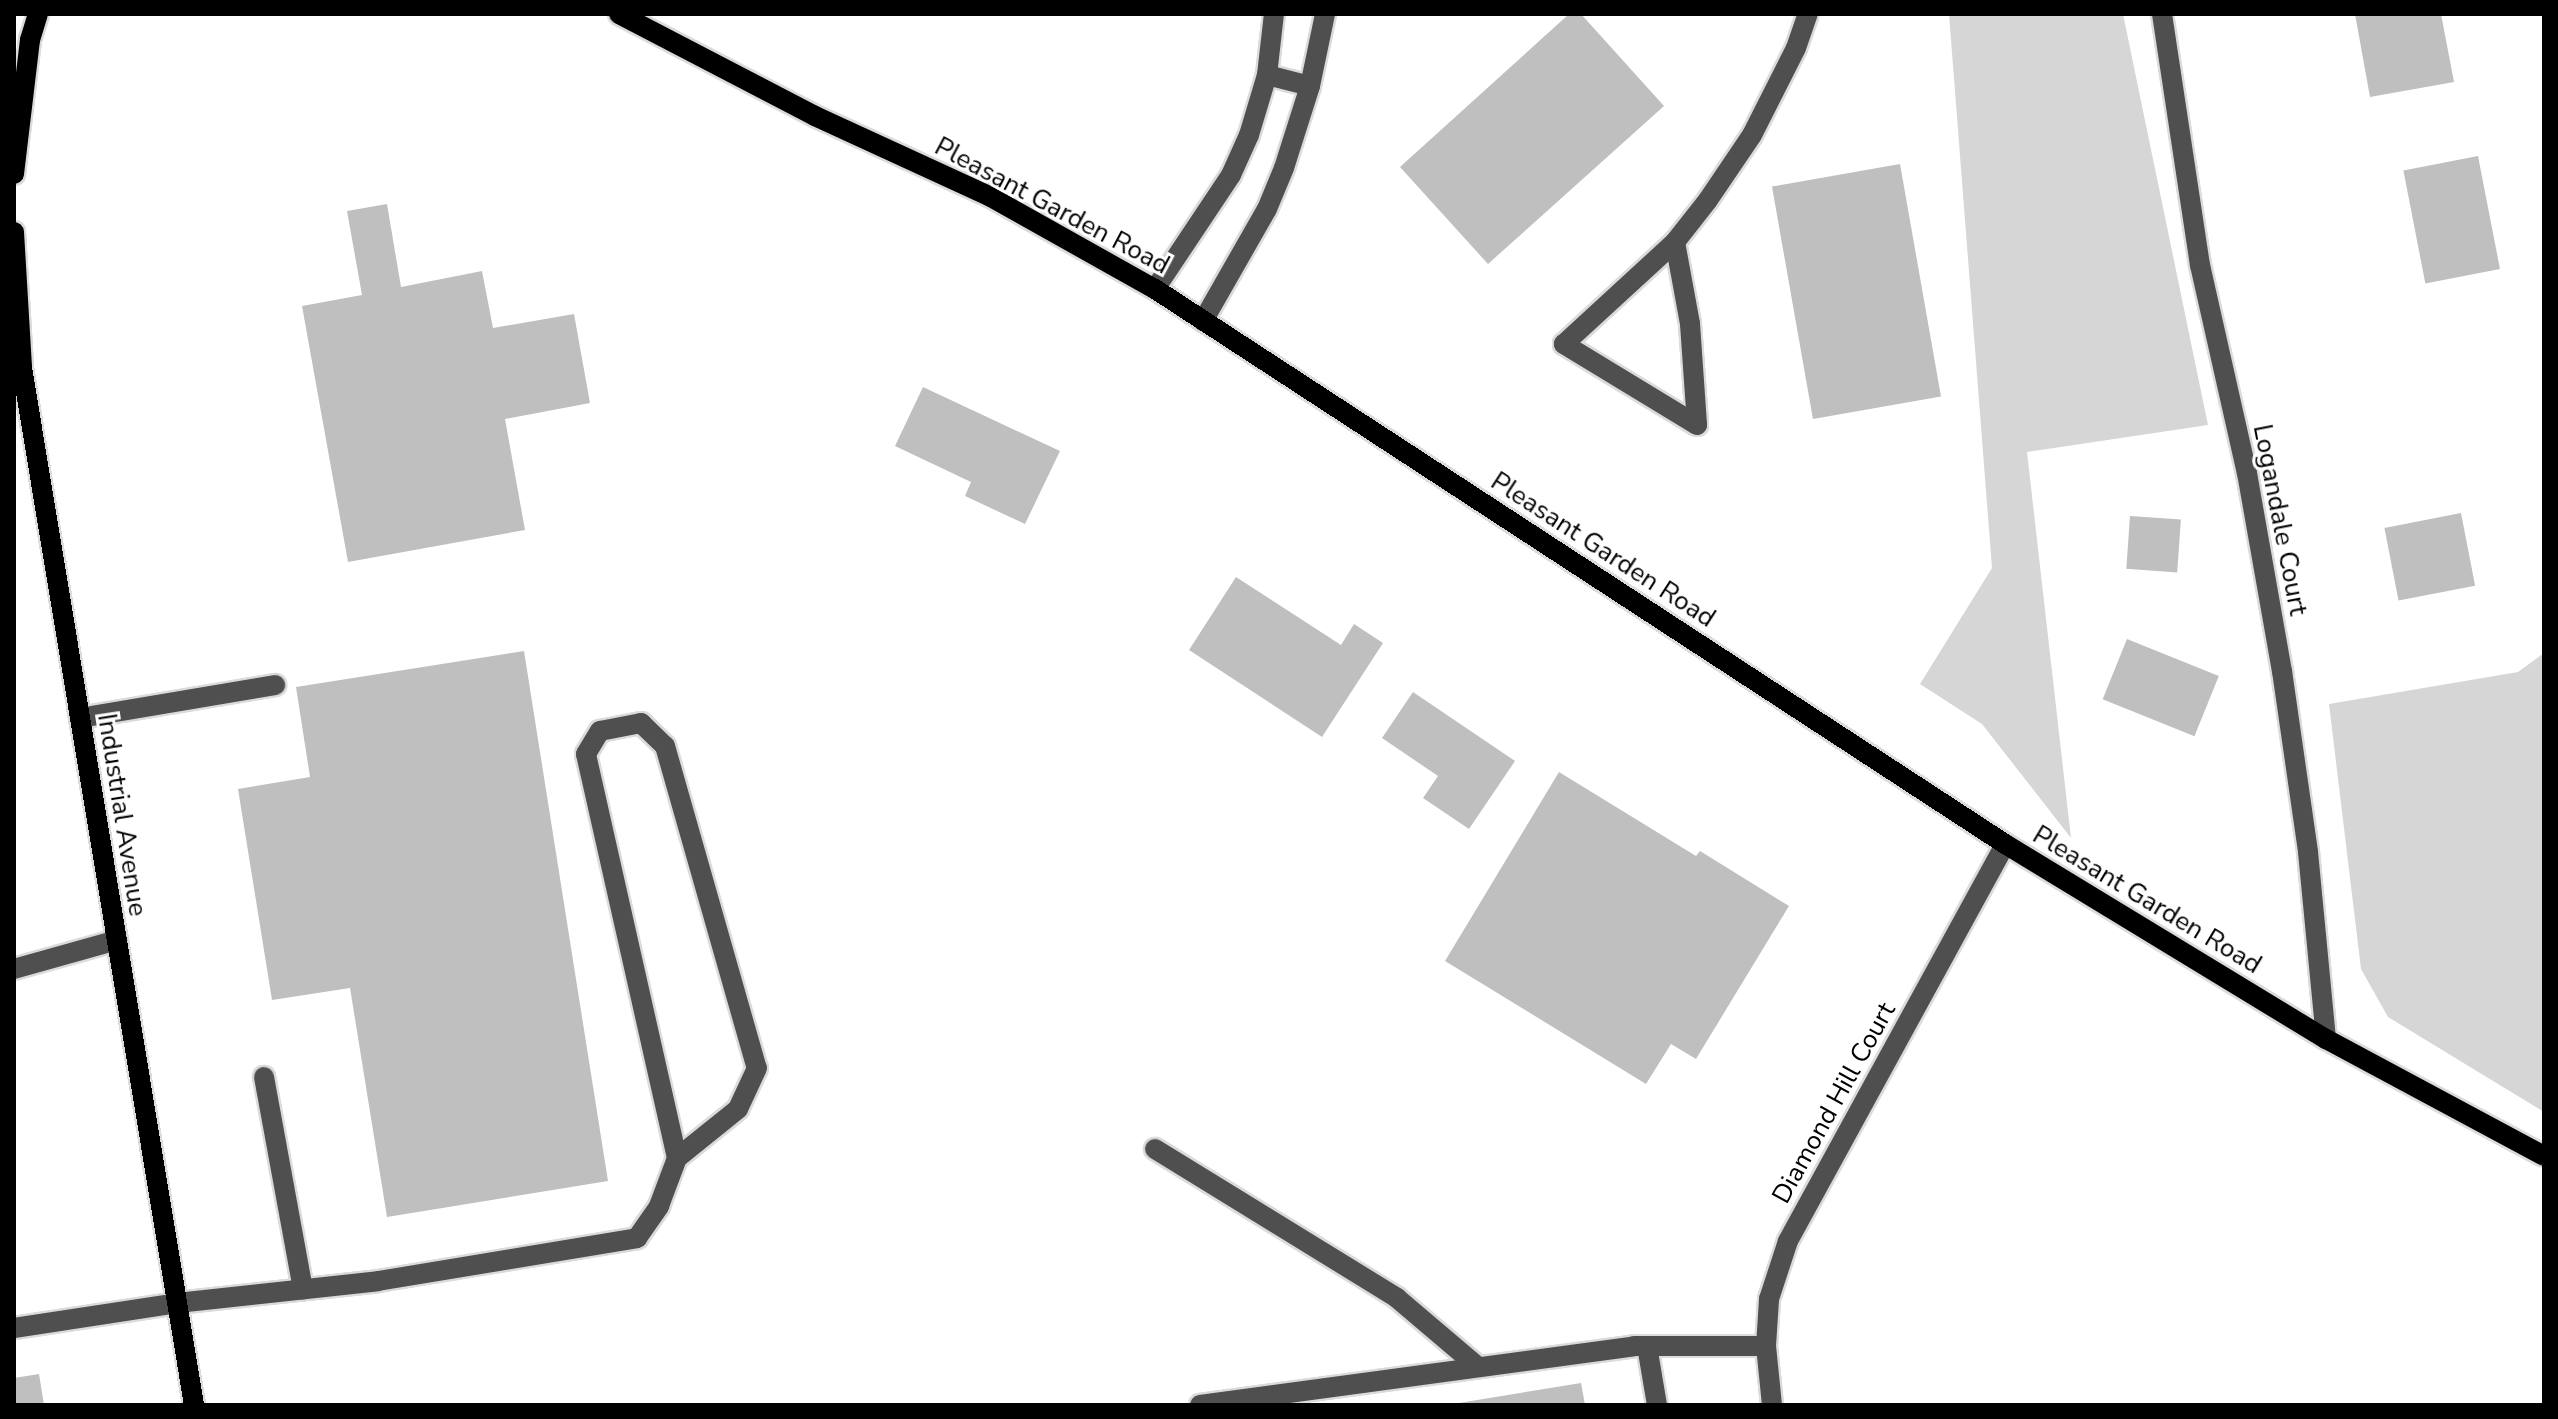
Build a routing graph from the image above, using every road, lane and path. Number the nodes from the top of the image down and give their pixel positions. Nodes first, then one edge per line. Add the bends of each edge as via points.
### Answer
1 (38, 14) edge
2 (619, 14) edge
3 (1274, 14) edge
4 (1325, 14) edge
5 (1808, 14) edge
6 (2162, 14) edge
7 (1267, 75) junction
8 (1310, 86) junction
9 (14, 174) edge
10 (14, 232) edge
11 (1675, 242) junction
12 (1155, 289) junction
13 (1203, 321) junction
14 (275, 685) dead end
15 (80, 718) junction
16 (2005, 844) junction
17 (117, 940) junction
18 (14, 969) edge
19 (2326, 1039) junction
20 (264, 1077) dead end
21 (1155, 1149) dead end
22 (2544, 1156) edge
23 (677, 1158) junction
24 (303, 1289) junction
25 (177, 1303) junction
26 (14, 1328) edge
27 (1647, 1346) junction
28 (1766, 1346) junction
29 (1478, 1367) junction
30 (194, 1405) edge
31 (1200, 1405) edge
32 (1657, 1405) edge
33 (1772, 1405) edge

1 - 9 main road via 30,40
2 - 12 main road, Pleasant Garden Road via 815,116 989,196
3 - 7 street
4 - 8 street
5 - 11 street via 1752,135
6 - 19 street, Logandale Court via 2200,265 2247,473 2282,671 2308,852
7 - 8 street
7 - 12 street via 1231,175
8 - 13 street via 1267,209
10 - 15 main road, Industrial Avenue via 22,368
11 - 11 street via 1564,344 1697,425 1690,324
12 - 13 main road, Pleasant Garden Road
13 - 16 main road, Pleasant Garden Road
14 - 15 street
15 - 17 main road, Industrial Avenue
16 - 19 main road, Pleasant Garden Road
16 - 28 street, Diamond Hill Court via 1788,1241 1769,1299
17 - 18 street
17 - 25 main road, Industrial Avenue
19 - 22 main road, Pleasant Garden Road
20 - 24 street
21 - 29 street via 1397,1298
23 - 23 street via 586,754 600,731 641,723 665,746 757,1068 738,1109
23 - 24 street via 659,1206 637,1238
24 - 25 street
25 - 26 street
25 - 30 main road, Industrial Avenue
27 - 28 street
27 - 29 street
27 - 32 street
28 - 33 street, Diamond Hill Court
29 - 31 street

